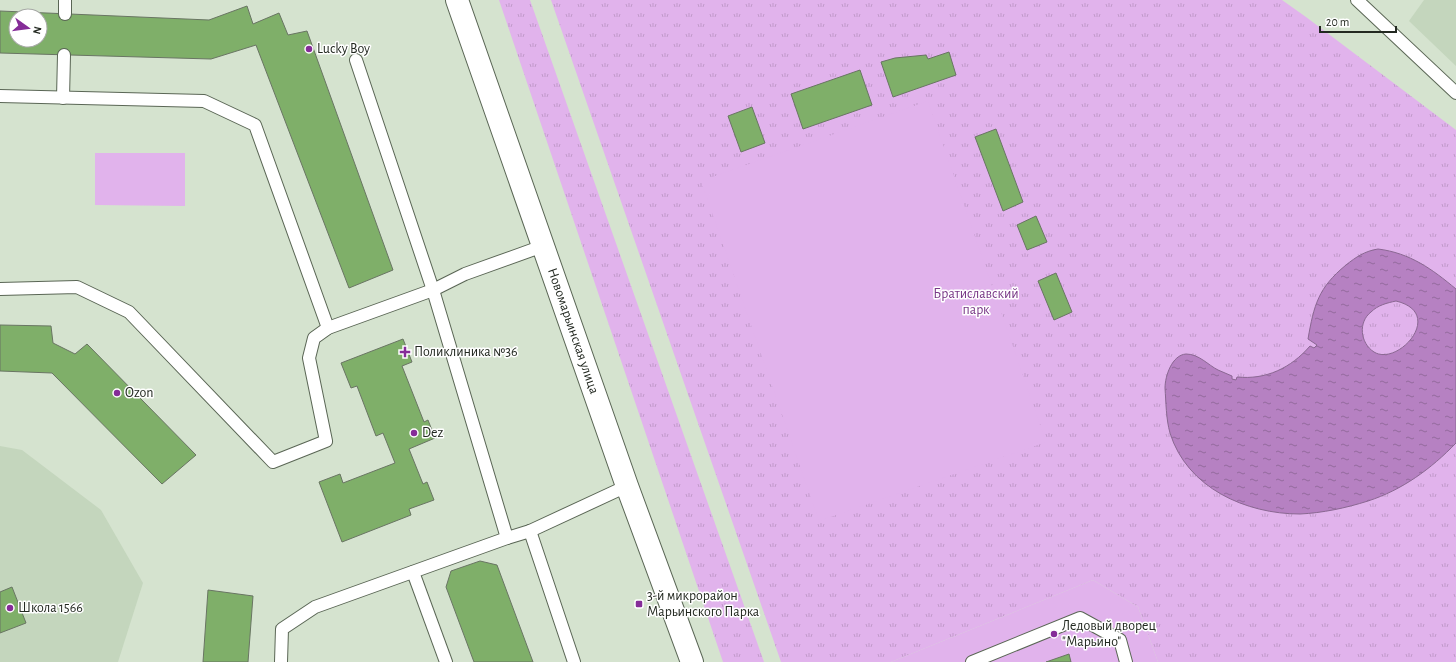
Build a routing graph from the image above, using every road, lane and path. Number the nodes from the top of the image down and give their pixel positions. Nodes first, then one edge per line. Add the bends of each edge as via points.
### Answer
1 (65, 0) edge
2 (457, 0) edge
3 (1357, 0) edge
4 (65, 14) dead end
5 (64, 55) dead end
6 (356, 60) dead end
7 (1456, 93) edge
8 (0, 96) edge
9 (63, 98) junction
10 (543, 246) junction
11 (0, 289) edge
12 (433, 290) junction
13 (328, 328) junction
14 (627, 486) junction
15 (530, 531) junction
16 (507, 538) junction
17 (413, 572) junction
18 (281, 662) edge
19 (446, 662) edge
20 (574, 662) edge
21 (692, 662) edge
22 (972, 662) edge
23 (1126, 662) edge

1 - 4 lane
2 - 10 street, Новомарьинская улица
3 - 7 lane
5 - 9 lane
6 - 12 lane
8 - 9 lane
9 - 13 lane via 204,101 255,125
10 - 12 lane via 465,274
10 - 14 street, Новомарьинская улица
11 - 13 lane via 77,287 129,312 273,462 326,440 309,358 314,338
12 - 13 lane
12 - 16 lane
14 - 15 lane
14 - 21 street, Новомарьинская улица
15 - 16 lane
15 - 20 lane
16 - 17 lane
17 - 18 lane via 315,607 282,629
17 - 19 lane
22 - 23 lane via 1080,618 1120,640

